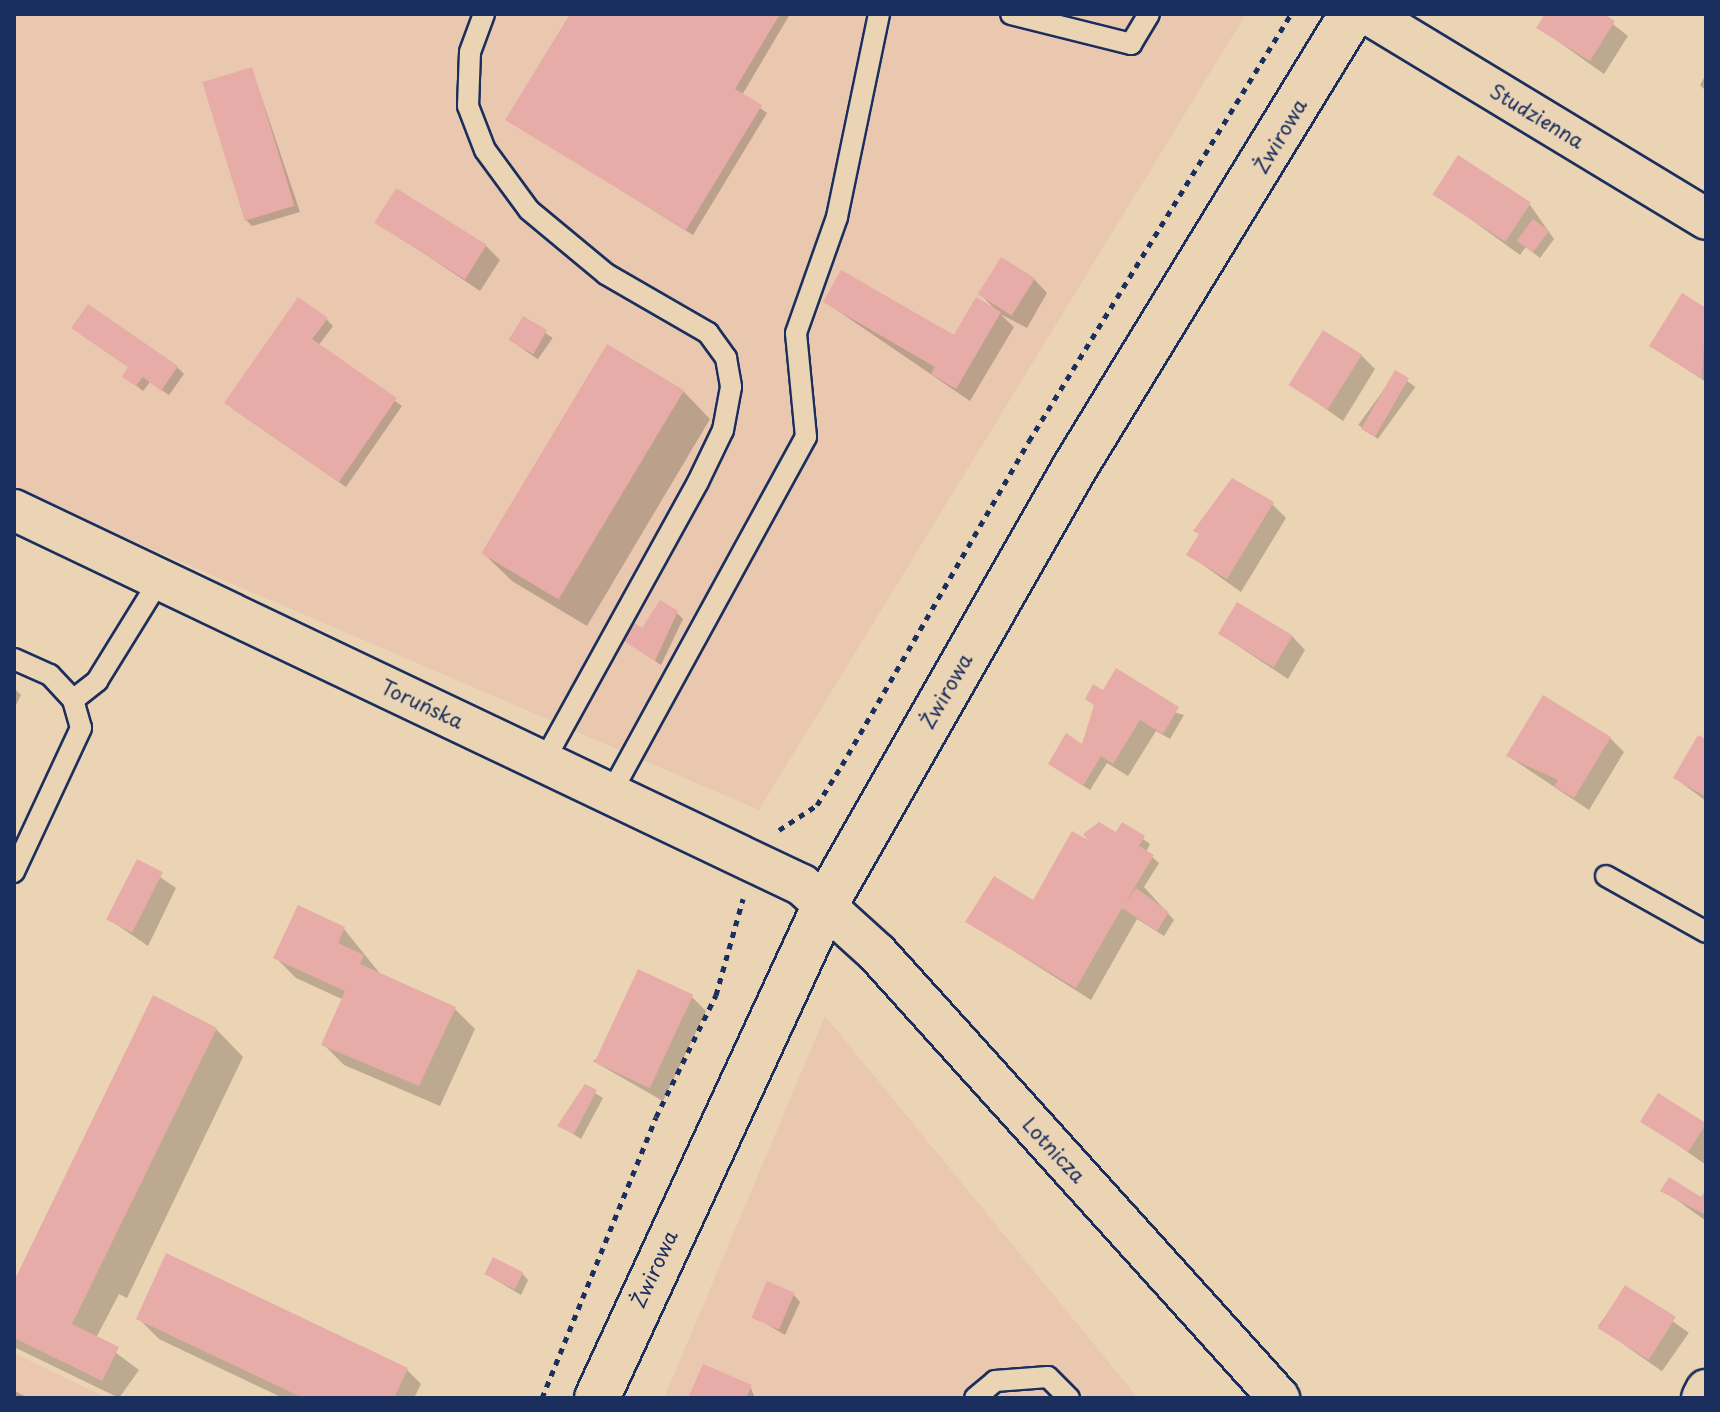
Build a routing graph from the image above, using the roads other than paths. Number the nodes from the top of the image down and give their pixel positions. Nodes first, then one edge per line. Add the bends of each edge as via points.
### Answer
1 (484, 14) edge
2 (879, 14) edge
3 (1011, 14) edge
4 (1149, 14) edge
5 (1352, 14) edge
6 (1368, 14) edge
7 (1706, 219) edge
8 (14, 510) edge
9 (160, 579) junction
10 (14, 659) edge
11 (73, 700) junction
12 (544, 761) junction
13 (611, 793) junction
14 (14, 872) edge
15 (1606, 876) dead end
16 (826, 903) junction
17 (1706, 932) edge
18 (1706, 1390) edge
19 (597, 1398) edge
20 (975, 1398) edge
21 (1069, 1398) edge
22 (1279, 1398) edge
23 (1702, 1398) edge

1 - 12 lane via 470,52 468,106 485,150 529,210 595,265 708,333 726,358 731,387 723,430 698,482
2 - 13 lane via 837,217 796,333 806,437
3 - 4 lane via 1131,44
5 - 16 street, Żwirowa via 1075,467
6 - 7 street, Studzienna
8 - 9 street, Toruńska
9 - 11 lane via 97,681
9 - 12 street, Toruńska
10 - 11 lane via 50,675
11 - 14 lane via 81,728
12 - 13 street, Toruńska
13 - 16 street, Toruńska
15 - 17 lane
16 - 19 street, Żwirowa
16 - 22 street, Lotnicza
18 - 23 street
20 - 21 lane via 995,1381 1048,1377

